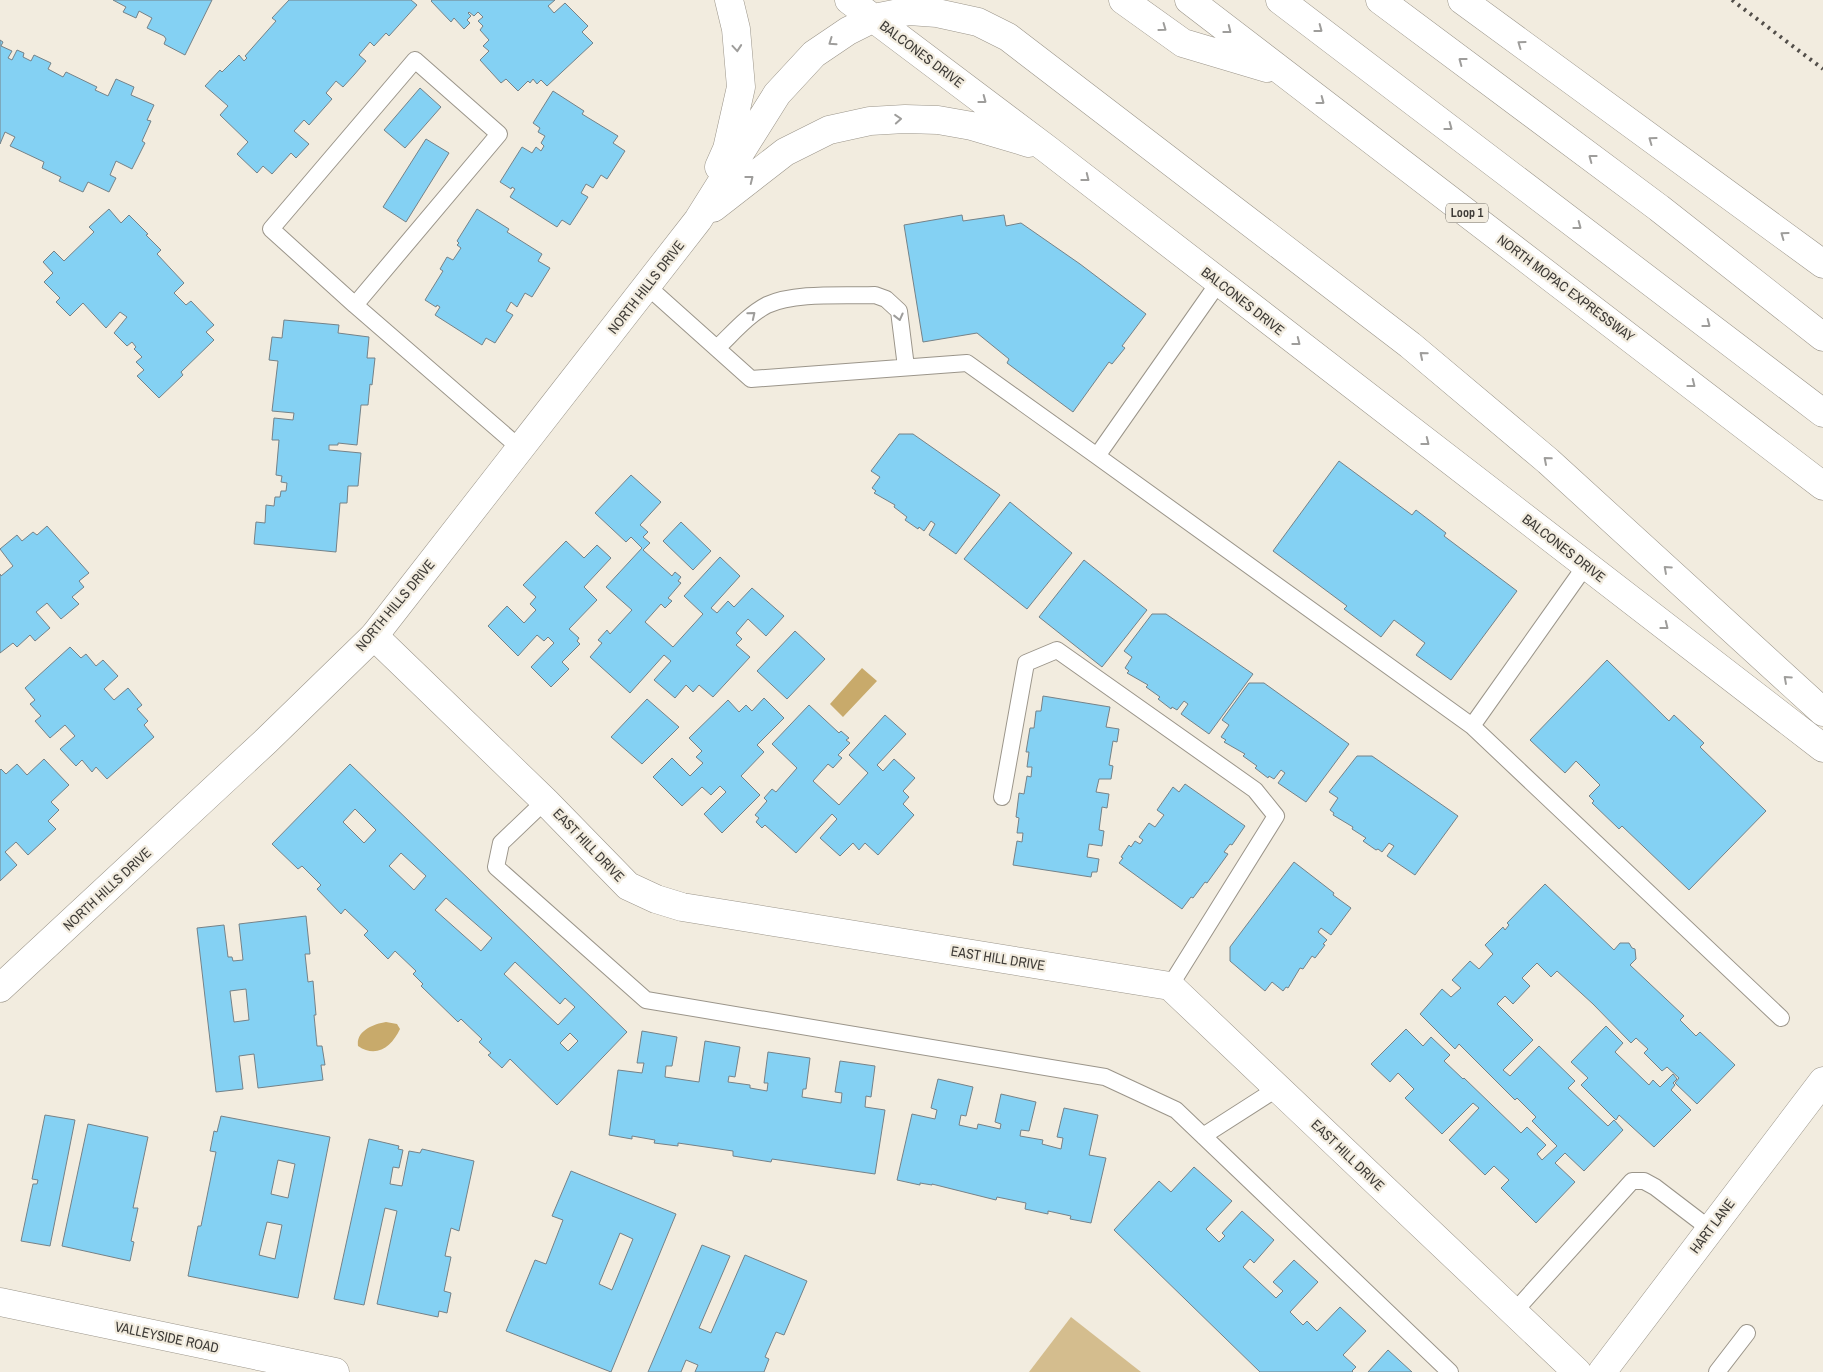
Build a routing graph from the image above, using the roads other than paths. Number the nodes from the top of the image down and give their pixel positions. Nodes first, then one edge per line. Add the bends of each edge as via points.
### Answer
1 (730, 0) edge
2 (850, 0) edge
3 (1123, 0) edge
4 (1189, 0) edge
5 (1280, 0) edge
6 (1380, 0) edge
7 (1462, 0) edge
8 (874, 18) junction
9 (1282, 72) junction
10 (1047, 148) junction
11 (1659, 208) junction
12 (698, 220) junction
13 (1823, 264) edge
14 (1219, 282) junction
15 (647, 286) junction
16 (355, 305) junction
17 (1823, 313) edge
18 (1823, 337) edge
19 (717, 348) junction
20 (906, 367) junction
21 (1823, 413) edge
22 (521, 449) junction
23 (1098, 456) junction
24 (1823, 486) edge
25 (1586, 566) junction
26 (374, 636) junction
27 (1823, 712) edge
28 (1472, 726) junction
29 (1823, 748) edge
30 (1002, 797) dead end
31 (546, 801) junction
32 (1170, 986) junction
33 (0, 988) edge
34 (1780, 1018) dead end
35 (1823, 1081) edge
36 (1278, 1088) junction
37 (1203, 1136) junction
38 (1710, 1229) junction
39 (0, 1302) edge
40 (1513, 1313) junction
41 (1747, 1333) dead end
42 (335, 1372) edge
43 (1450, 1372) edge
44 (1577, 1372) edge
45 (1602, 1372) edge
46 (1717, 1372) edge

1 -> 12 main road via 736,29 740,87 727,149
2 - 8 main road
3 -> 9 main road via 1183,43
4 -> 9 main road, NORTH MOPAC EXPRESSWAY / Loop 1
5 -> 21 main road
11 -> 6 main road
13 -> 7 main road
8 -> 10 main road, BALCONES DRIVE
8 -> 12 main road, NORTH HILLS DRIVE via 814,54 777,94
27 -> 8 main road, BALCONES DRIVE via 1548,461 1410,344 1008,37 978,22 937,13 909,11
9 -> 24 main road, NORTH MOPAC EXPRESSWAY / Loop 1
12 -> 10 main road, NORTH HILLS DRIVE via 785,152 830,130 870,121 938,120 972,126
10 -> 14 main road, BALCONES DRIVE
11 - 17 main road
11 - 18 main road
12 - 15 main road, NORTH HILLS DRIVE
14 - 23 lane
14 -> 25 main road, BALCONES DRIVE
15 - 19 lane
15 - 22 main road, NORTH HILLS DRIVE
16 - 16 lane via 499,134 415,60 271,229
16 - 22 lane
19 - 20 lane via 751,379
19 -> 20 lane via 753,314 768,305 793,297 875,295 886,298 899,311
20 - 23 lane via 967,363
22 - 26 main road, NORTH HILLS DRIVE
23 - 28 lane
25 - 28 lane
25 -> 29 main road, BALCONES DRIVE
26 - 31 main road, EAST HILL DRIVE
26 - 33 main road, NORTH HILLS DRIVE
28 - 34 lane
30 - 32 lane via 1026,663 1056,650 1256,790 1276,816
31 - 32 main road, EAST HILL DRIVE via 628,886 682,908
31 - 37 lane via 501,843 496,867 646,1000 1105,1077 1176,1110
32 - 36 main road, EAST HILL DRIVE
35 - 38 main road, HART LANE
36 - 37 lane
36 - 40 main road, EAST HILL DRIVE
37 - 43 lane
38 - 40 lane via 1654,1187 1644,1181 1632,1181
38 - 45 main road, HART LANE
39 - 42 main road, VALLEYSIDE ROAD
40 - 44 main road, EAST HILL DRIVE
41 - 46 lane

